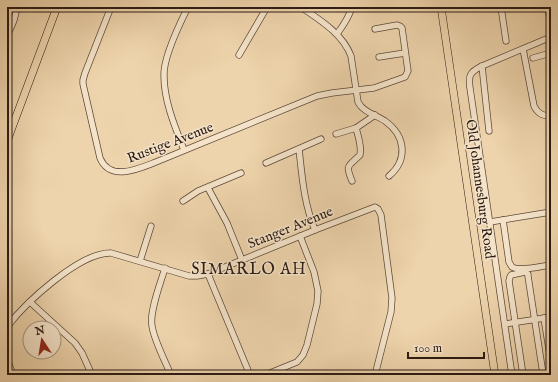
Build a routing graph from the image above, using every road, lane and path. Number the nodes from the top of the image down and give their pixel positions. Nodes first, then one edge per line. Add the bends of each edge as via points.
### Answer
1 (16, 7) edge
2 (57, 7) edge
3 (110, 7) edge
4 (187, 7) edge
5 (267, 7) edge
6 (301, 7) edge
7 (352, 7) edge
8 (441, 7) edge
9 (501, 7) edge
10 (548, 7) edge
11 (551, 27) edge
12 (375, 29) dead end
13 (337, 34) junction
14 (7, 36) edge
15 (551, 37) edge
16 (506, 41) dead end
17 (523, 49) junction
18 (405, 53) junction
19 (551, 53) edge
20 (239, 55) dead end
21 (379, 57) dead end
22 (533, 58) dead end
23 (482, 66) junction
24 (356, 90) junction
25 (375, 115) junction
26 (551, 116) edge
27 (488, 120) junction
28 (479, 122) dead end
29 (356, 128) junction
30 (489, 131) dead end
31 (336, 134) dead end
32 (321, 139) dead end
33 (7, 141) edge
34 (299, 149) junction
35 (184, 150) junction
36 (266, 163) dead end
37 (241, 172) dead end
38 (389, 176) dead end
39 (352, 181) dead end
40 (208, 188) junction
41 (182, 201) dead end
42 (551, 212) edge
43 (503, 220) junction
44 (490, 222) junction
45 (152, 226) dead end
46 (315, 230) junction
47 (300, 236) junction
48 (242, 260) junction
49 (140, 261) junction
50 (551, 265) edge
51 (165, 268) junction
52 (208, 274) junction
53 (509, 281) junction
54 (498, 282) junction
55 (30, 302) junction
56 (551, 317) edge
57 (544, 318) junction
58 (534, 319) junction
59 (516, 322) junction
60 (504, 324) junction
61 (7, 327) edge
62 (7, 359) edge
63 (551, 362) edge
64 (551, 372) edge
65 (543, 374) junction
66 (13, 375) edge
67 (92, 375) edge
68 (171, 375) edge
69 (250, 375) edge
70 (265, 375) edge
71 (375, 375) edge
72 (495, 375) edge
73 (512, 375) edge
74 (524, 375) edge

1 - 14 street via 15,18
2 - 33 main road
3 - 35 street, Rustige Avenue via 83,80 102,162 109,169 124,172 149,165
4 - 35 street via 165,66 164,76 168,104
5 - 20 street
6 - 13 street
7 - 13 street
8 - 72 main road, Old Johannesburg Road
9 - 16 street
10 - 11 street
12 - 18 street via 400,26
13 - 24 street via 349,50
15 - 17 street
17 - 23 street
17 - 26 street via 534,106 543,116
18 - 21 street
18 - 24 street, Rustige Avenue via 408,71 405,77 374,88
19 - 22 street
23 - 27 street
23 - 44 street via 474,70 469,78
24 - 25 street via 360,107
24 - 35 street, Rustige Avenue via 317,96
25 - 29 street
25 - 38 street via 393,129 402,145 399,164
27 - 28 street
27 - 30 street
29 - 31 street
29 - 39 street via 360,155 348,168
32 - 34 street
34 - 36 street
34 - 46 street via 303,188 308,213
37 - 40 street
40 - 41 street
40 - 48 street via 228,223
42 - 43 street
43 - 44 street
43 - 50 street via 509,262 512,267 516,269
44 - 54 street
45 - 49 street
46 - 47 street, Stanger Avenue
46 - 71 street, Stanger Avenue via 373,207 378,208 392,298 391,312
47 - 48 street, Stanger Avenue
47 - 70 street via 314,272 318,291 307,345 297,362
48 - 52 street, Stanger Avenue
49 - 51 street, Stanger Avenue
49 - 55 street, Stanger Avenue via 111,253 91,257 71,269
51 - 52 street, Stanger Avenue via 189,276
51 - 68 street via 152,312 151,325
52 - 69 street
53 - 54 street
53 - 58 street via 511,275 525,272 528,274
53 - 59 street
54 - 60 street
55 - 61 street, Stanger Avenue
55 - 67 street via 75,343
56 - 57 street
57 - 58 street
57 - 63 street
58 - 59 street
58 - 65 street
59 - 60 street
59 - 74 street
60 - 73 street
62 - 66 street
64 - 65 street
65 - 74 street

